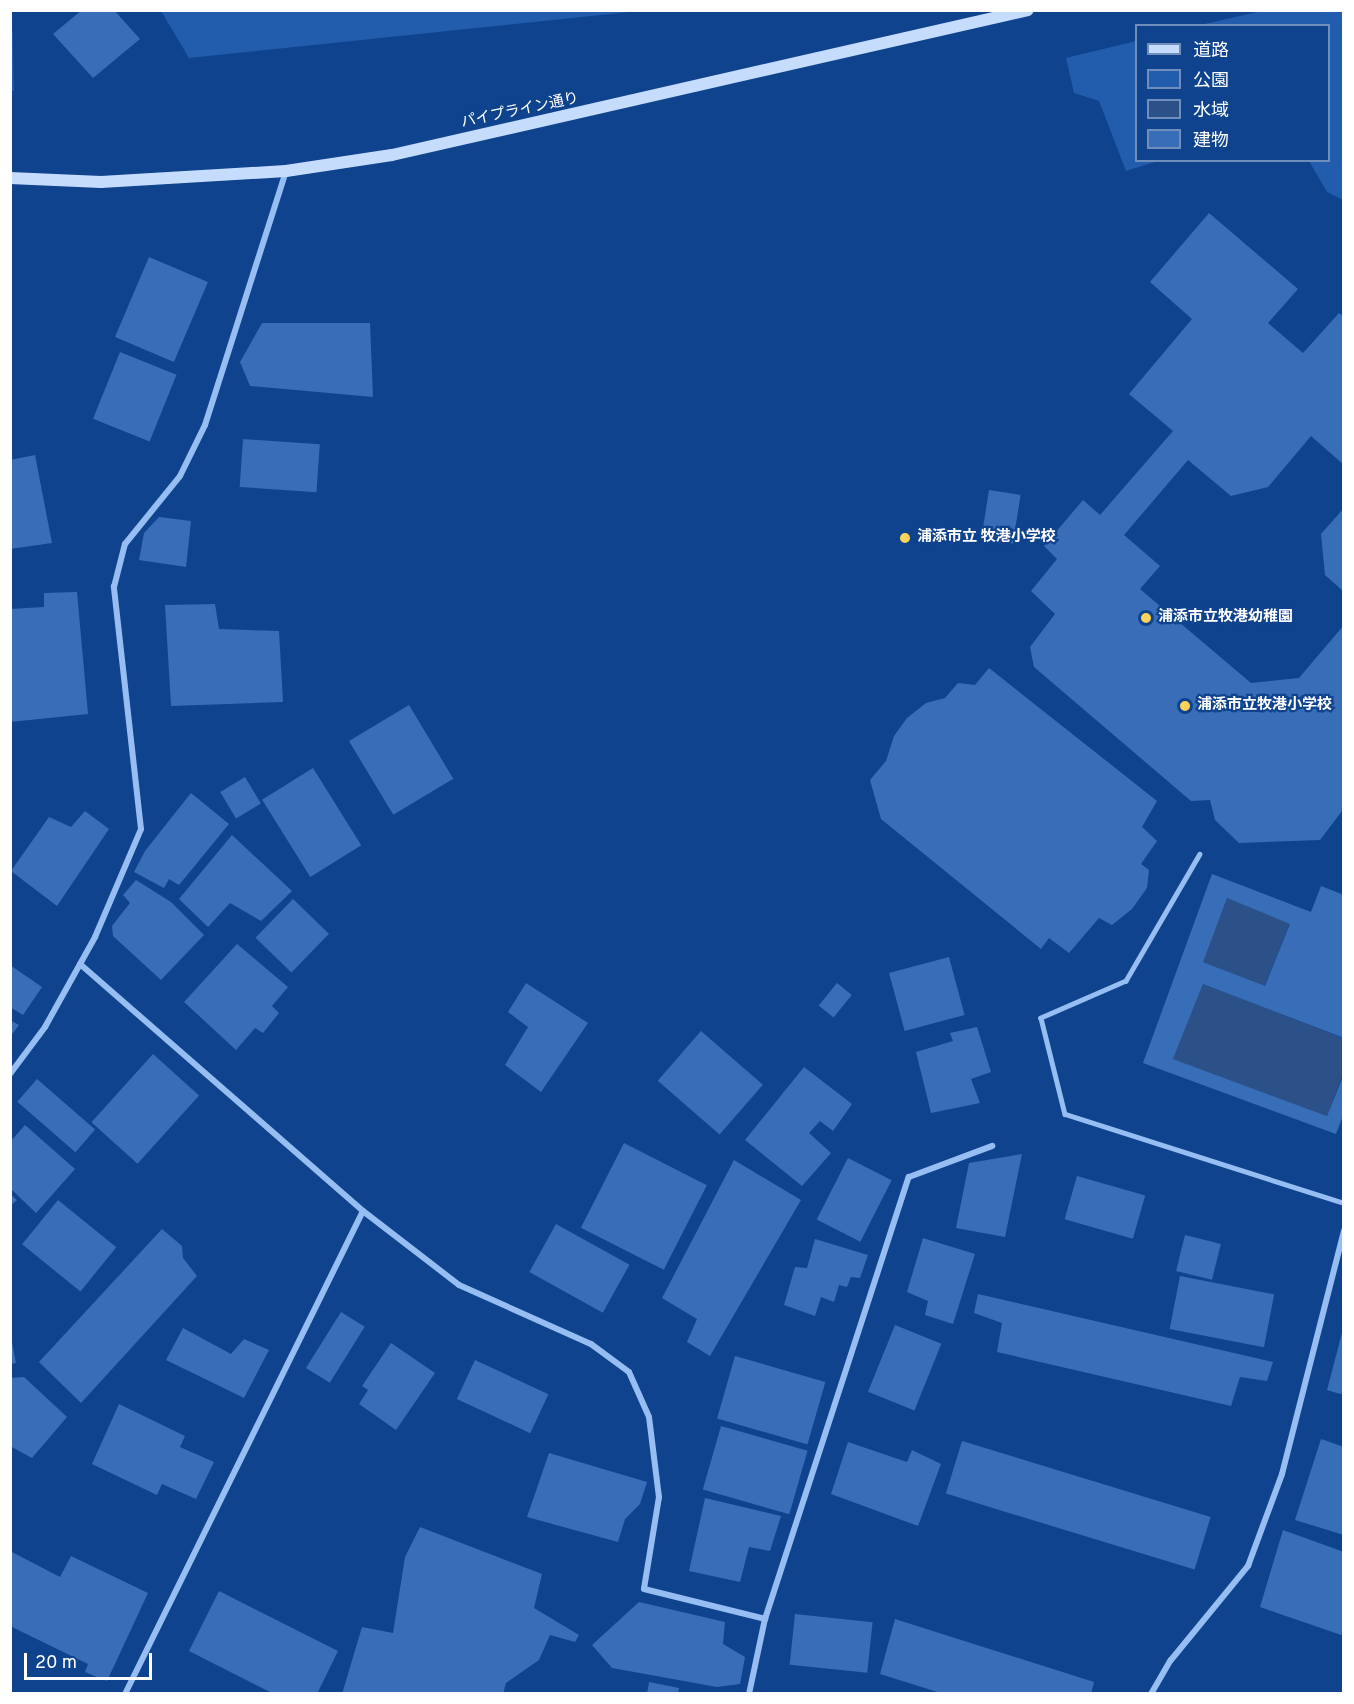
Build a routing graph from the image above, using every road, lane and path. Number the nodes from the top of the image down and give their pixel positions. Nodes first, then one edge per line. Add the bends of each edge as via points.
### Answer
1 (1028, 10) edge
2 (286, 171) junction
3 (10, 178) edge
4 (1200, 854) dead end
5 (80, 964) junction
6 (10, 1074) edge
7 (992, 1146) dead end
8 (1344, 1203) edge
9 (363, 1211) junction
10 (1344, 1231) edge
11 (765, 1619) junction
12 (125, 1694) edge
13 (749, 1694) edge
14 (1151, 1694) edge

1 - 2 main road, パイプライン通り via 494,133
2 - 3 main road, パイプライン通り via 101,182
2 - 5 street via 205,425 180,476 125,544 114,587 141,829
4 - 8 lane via 1126,981 1041,1018 1065,1114
5 - 6 street via 45,1027
5 - 9 street
7 - 11 street via 909,1178
9 - 11 street via 459,1285 591,1344 628,1372 649,1417 659,1497 644,1589
9 - 12 street
10 - 14 street via 1282,1474 1248,1566 1171,1660
11 - 13 street

